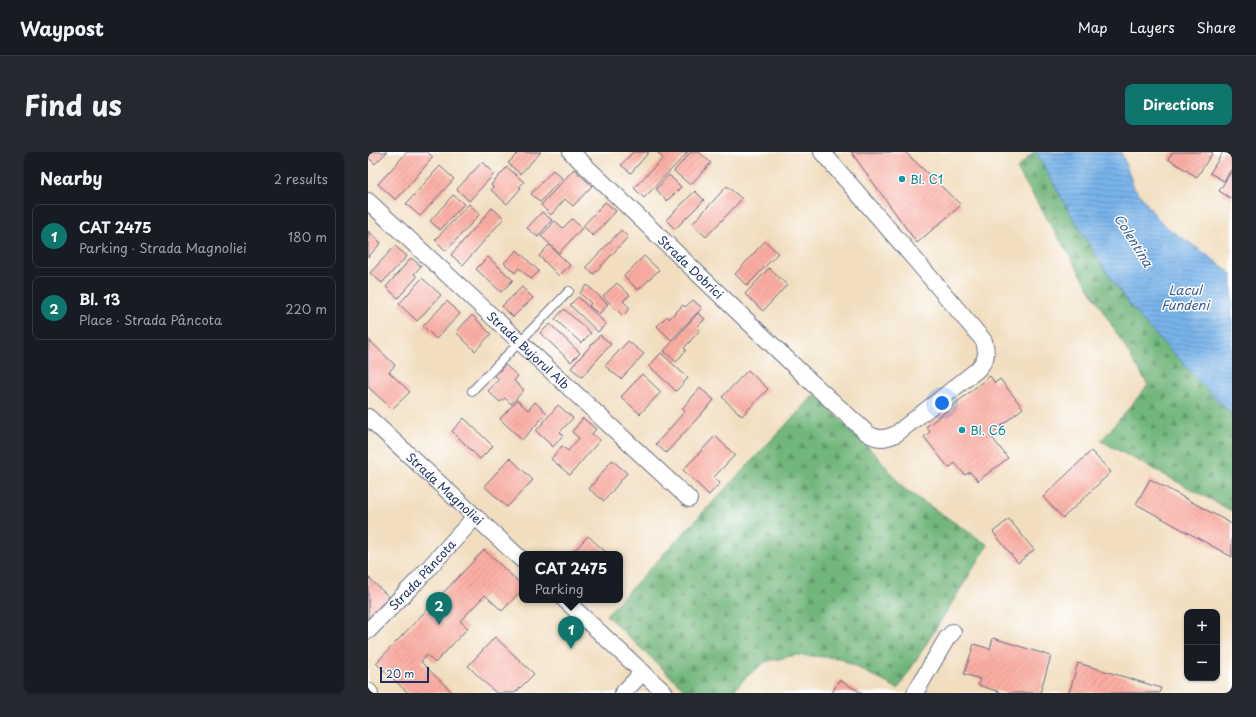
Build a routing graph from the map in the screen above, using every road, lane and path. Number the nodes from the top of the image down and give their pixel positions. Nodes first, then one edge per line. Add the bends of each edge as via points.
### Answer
1 (571, 152) edge
2 (822, 152) edge
3 (368, 201) edge
4 (569, 291) dead end
5 (520, 342) junction
6 (472, 391) dead end
7 (368, 417) edge
8 (689, 499) dead end
9 (476, 517) junction
10 (519, 557) edge
11 (568, 603) edge
12 (368, 631) edge
13 (953, 632) dead end
14 (643, 672) junction
15 (622, 693) edge
16 (665, 693) edge
17 (915, 693) edge

1 - 2 street, Strada Dobrici via 811,382 867,433 882,439 896,434 976,370 986,358 986,350 984,342
3 - 5 street, Strada Bujorul Alb
4 - 5 lane
5 - 6 lane
5 - 8 street, Strada Bujorul Alb
7 - 9 street, Strada Magnoliei
9 - 10 street, Strada Magnoliei
9 - 12 street, Strada Pâncota
11 - 14 street
13 - 17 street via 946,638
14 - 15 street
14 - 16 street

